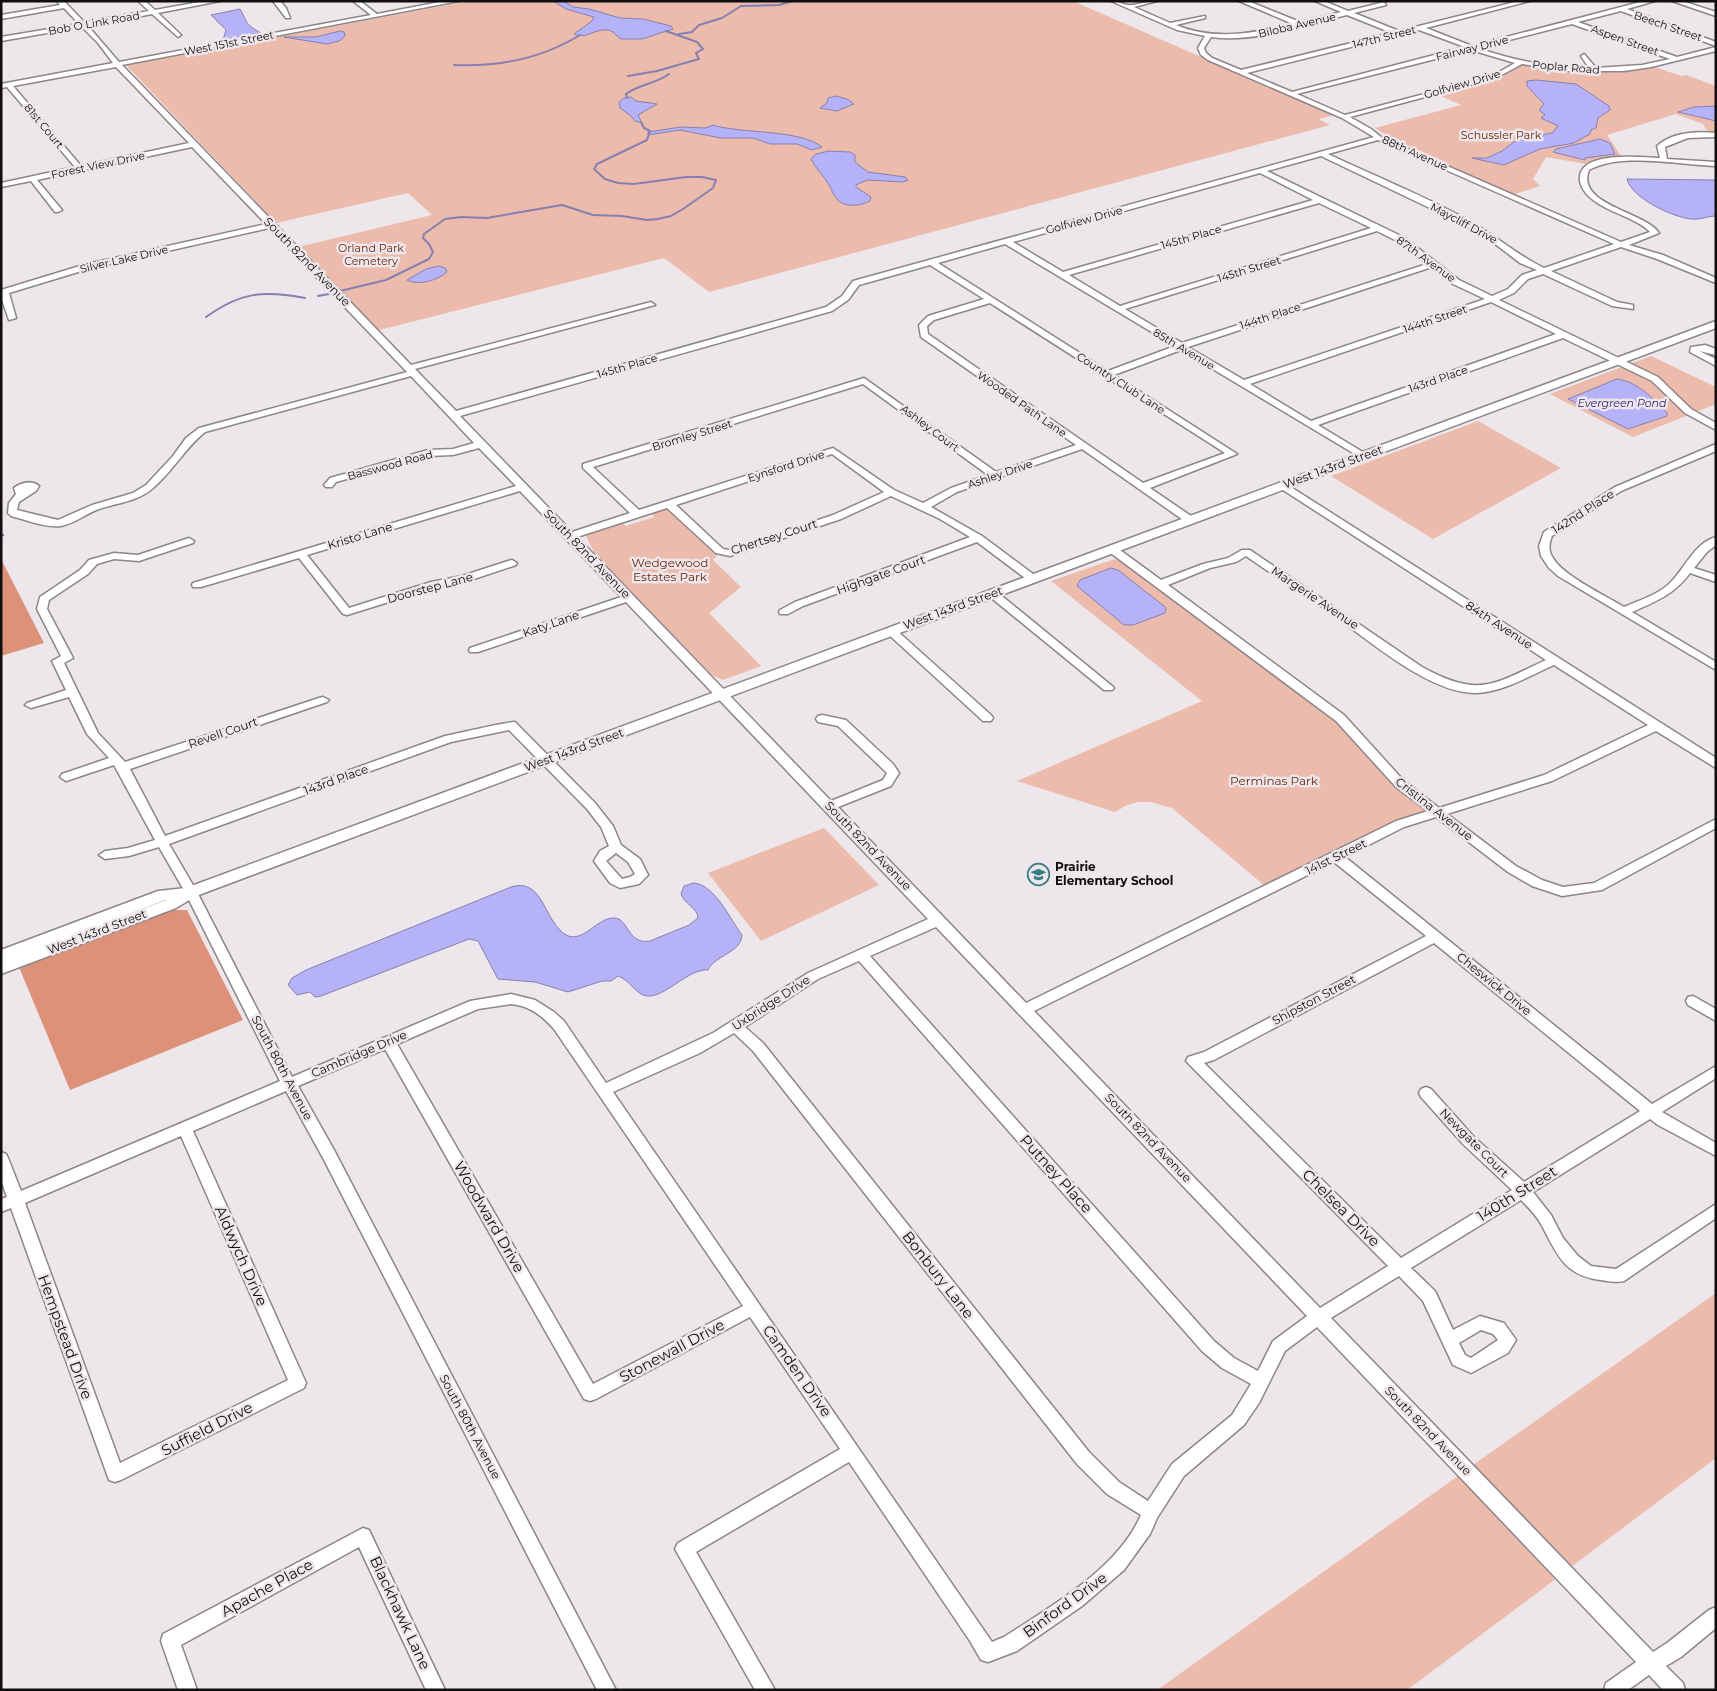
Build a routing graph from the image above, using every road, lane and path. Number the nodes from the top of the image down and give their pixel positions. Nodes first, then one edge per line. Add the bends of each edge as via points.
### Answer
1 (141, 1) edge
2 (217, 1) edge
3 (276, 1) edge
4 (356, 1) edge
5 (456, 1) edge
6 (1114, 1) edge
7 (1154, 1) edge
8 (1242, 1) edge
9 (1318, 1) edge
10 (1527, 1) edge
11 (1652, 1) edge
12 (1676, 1) edge
13 (63, 4) edge
14 (1384, 4) dead end
15 (1128, 7) junction
16 (1620, 10) junction
17 (153, 12) junction
18 (1348, 13) junction
19 (1716, 14) edge
20 (376, 16) junction
21 (1, 17) edge
22 (288, 17) dead end
23 (1203, 17) dead end
24 (1573, 22) junction
25 (1299, 24) junction
26 (83, 25) junction
27 (1169, 25) junction
28 (1420, 28) junction
29 (1399, 33) junction
30 (178, 35) dead end
31 (1209, 36) junction
32 (1, 39) edge
33 (1716, 44) edge
34 (1472, 48) junction
35 (1716, 49) edge
36 (1584, 56) dead end
37 (1677, 59) junction
38 (1521, 62) junction
39 (117, 64) junction
40 (1594, 70) junction
41 (1240, 72) junction
42 (5, 85) edge
43 (1291, 94) junction
44 (1344, 117) junction
45 (1716, 135) edge
46 (1379, 138) junction
47 (194, 144) junction
48 (1322, 154) junction
49 (1664, 161) junction
50 (1716, 164) edge
51 (80, 169) junction
52 (1261, 171) junction
53 (34, 179) junction
54 (1, 185) edge
55 (1320, 200) junction
56 (58, 210) dead end
57 (272, 225) junction
58 (1379, 228) junction
59 (1006, 242) junction
60 (1622, 245) junction
61 (930, 260) junction
62 (1434, 264) junction
63 (1542, 270) junction
64 (1061, 275) junction
65 (1716, 281) edge
66 (1493, 299) junction
67 (991, 300) junction
68 (651, 305) dead end
69 (1630, 307) dead end
70 (1118, 309) junction
71 (12, 318) dead end
72 (800, 318) joint
73 (1716, 324) edge
74 (1565, 334) junction
75 (1181, 347) junction
76 (1716, 352) edge
77 (1615, 362) junction
78 (1716, 363) edge
79 (411, 371) junction
80 (1107, 374) junction
81 (864, 381) joint
82 (1242, 384) junction
83 (454, 415) junction
84 (1311, 424) junction
85 (1716, 427) edge
86 (481, 444) junction
87 (1081, 446) junction
88 (1716, 447) edge
89 (1363, 456) junction
90 (994, 475) junction
91 (329, 485) dead end
92 (1283, 486) junction
93 (522, 487) junction
94 (1142, 487) junction
95 (22, 492) dead end
96 (891, 492) junction
97 (669, 504) junction
98 (922, 508) junction
99 (637, 514) junction
100 (1190, 520) junction
101 (570, 536) junction
102 (978, 538) junction
103 (189, 540) dead end
104 (1716, 540) edge
105 (1112, 549) junction
106 (301, 554) junction
107 (512, 564) dead end
108 (1688, 568) junction
109 (1033, 578) junction
110 (1716, 579) edge
111 (1159, 585) junction
112 (197, 586) dead end
113 (993, 594) junction
114 (629, 598) junction
115 (1624, 611) junction
116 (784, 612) dead end
117 (892, 631) junction
118 (474, 650) dead end
119 (1554, 660) junction
120 (1716, 666) edge
121 (1108, 688) dead end
122 (73, 692) junction
123 (723, 694) junction
124 (323, 700) dead end
125 (31, 705) dead end
126 (987, 718) dead end
127 (822, 719) dead end
128 (1656, 726) junction
129 (546, 760) junction
130 (120, 764) junction
131 (1716, 764) edge
132 (66, 777) dead end
133 (830, 806) junction
134 (1438, 813) junction
135 (1716, 823) edge
136 (162, 842) junction
137 (616, 848) junction
138 (105, 855) dead end
139 (1336, 858) junction
140 (191, 892) junction
141 (939, 920) junction
142 (1435, 937) junction
143 (861, 954) junction
144 (1, 956) edge
145 (1, 968) edge
146 (1693, 1001) dead end
147 (1025, 1009) junction
148 (1716, 1016) edge
149 (735, 1026) junction
150 (388, 1041) junction
151 (1193, 1061) joint
152 (1716, 1071) edge
153 (290, 1084) junction
154 (604, 1090) junction
155 (1426, 1093) dead end
156 (1650, 1112) junction
157 (185, 1129) junction
158 (1716, 1150) edge
159 (1, 1158) edge
160 (1523, 1191) junction
161 (9, 1203) edge
162 (1716, 1210) edge
163 (1400, 1266) junction
164 (754, 1308) junction
165 (1318, 1316) junction
166 (1450, 1340) junction
167 (1261, 1381) junction
168 (298, 1383) joint
169 (590, 1394) joint
170 (852, 1450) junction
171 (115, 1474) joint
172 (1150, 1512) junction
173 (363, 1536) joint
174 (1716, 1616) edge
175 (988, 1653) joint
176 (1652, 1664) junction
177 (188, 1690) edge
178 (436, 1690) edge
179 (607, 1690) edge
180 (766, 1690) edge
181 (1614, 1690) edge
182 (1676, 1690) edge

1 - 17 street
2 - 17 street, Bob O Link Road
3 - 22 street
4 - 20 street
5 - 20 street, West 151st Street
6 - 15 street
7 - 15 street
8 - 25 street
9 - 18 street
10 - 28 street, 147th Street
11 - 16 street, Fairway Drive
12 - 19 street
13 - 21 street
13 - 26 street, South 82nd Avenue
14 - 18 street, Biloba Avenue
15 - 27 street
16 - 24 street, Fairway Drive
16 - 33 street, Beech Street
17 - 26 street, Bob O Link Road
17 - 30 street
18 - 25 street, Biloba Avenue
18 - 29 street
20 - 39 street, West 151st Street
23 - 27 street
24 - 34 street, Fairway Drive
24 - 37 street, Aspen Street
25 - 31 street, Biloba Avenue via 1251,35
26 - 32 street, Bob O Link Road
26 - 39 street, South 82nd Avenue
27 - 31 street
28 - 29 street, 147th Street
28 - 34 street, Poplar Road
29 - 41 street, 147th Street
31 - 41 street, 88th Avenue via 1201,48 1203,54
34 - 38 street, Poplar Road
34 - 43 street, Fairway Drive
35 - 37 street, Poplar Road
36 - 40 street
37 - 40 street, Poplar Road via 1640,68
38 - 40 street, Poplar Road
38 - 44 street, Golfview Drive via 1494,77
39 - 42 street, West 151st Street
39 - 47 street, South 82nd Avenue
41 - 43 street, 88th Avenue
42 - 51 street, 81st Court
43 - 44 street, 88th Avenue
44 - 46 street, 88th Avenue
45 - 49 street via 1691,135 1666,142 1661,146
46 - 48 street, Golfview Drive
46 - 60 street, 88th Avenue
47 - 51 street, Forest View Drive
47 - 57 street, South 82nd Avenue
48 - 52 street, Golfview Drive
48 - 63 street, Maycliff Drive via 1460,219
49 - 50 street
49 - 60 street, 144th Street via 1631,159 1597,163 1584,170 1584,186 1595,198 1654,230 1653,234
51 - 53 street, Forest View Drive
52 - 55 street, 87th Avenue
52 - 59 street, Golfview Drive
53 - 54 street, Forest View Drive
53 - 56 street
55 - 58 street, 87th Avenue
55 - 64 street, 145th Place
57 - 71 street, Silver Lake Drive via 86,267 4,292
57 - 79 street, South 82nd Avenue
58 - 62 street, 87th Avenue via 1402,240
58 - 70 street, 145th Street
59 - 61 street, Golfview Drive
59 - 64 street, 85th Avenue
60 - 63 street, 144th Street
60 - 65 street, 88th Avenue via 1660,256
61 - 67 street, Country Club Lane
61 - 72 street, Golfview Drive via 856,282 853,290 839,304
62 - 66 street, 87th Avenue via 1456,282
62 - 75 street, 144th Place
63 - 66 street, 144th Street via 1525,277 1511,291
63 - 69 street, Maycliff Drive via 1615,304
64 - 70 street, 85th Avenue
66 - 74 street, 87th Avenue
66 - 82 street, 144th Street
67 - 80 street, Country Club Lane
67 - 87 street, Wooded Path Lane via 930,318 922,325 924,335
68 - 79 street
70 - 75 street, 85th Avenue
72 - 83 street, 145th Place
73 - 77 main road, West 143rd Street
74 - 77 street, 87th Avenue
74 - 84 street, 143rd Place
75 - 80 street, 144th Place
75 - 82 street, 85th Avenue
76 - 78 street via 1706,348 1694,349 1694,352
77 - 85 street, 87th Avenue via 1669,392 1693,415
77 - 89 main road, West 143rd Street
79 - 83 street, South 82nd Avenue
79 - 95 street via 202,430 143,491 67,521 52,523 16,514 12,507
80 - 94 street, Country Club Lane via 1232,454
81 - 90 street, Ashley Court
81 - 99 street, Bromley Street via 586,466
82 - 84 street, 85th Avenue
83 - 86 street, South 82nd Avenue
84 - 89 street, 85th Avenue
86 - 91 street, Basswood Road via 453,452 428,452 333,480
86 - 93 street, South 82nd Avenue
87 - 90 street, Ashley Drive
87 - 94 street, Wooded Path Lane
88 - 115 street, 142nd Place via 1618,489 1548,534 1544,542 1545,555 1552,566
89 - 92 main road, West 143rd Street
90 - 98 street, Ashley Drive via 954,490
92 - 100 main road, West 143rd Street
92 - 119 street, 84th Avenue
93 - 101 street, South 82nd Avenue
93 - 106 street, Kristo Lane
94 - 100 street, Wooded Path Lane
96 - 97 street, Eynsford Drive via 833,451
96 - 97 street, Chertsey Court via 837,517 730,553 720,551
96 - 98 street, Eynsford Drive
97 - 99 street, Eynsford Drive
98 - 102 street, Eynsford Drive
99 - 101 street, Eynsford Drive
100 - 105 main road, West 143rd Street
101 - 114 street, South 82nd Avenue
102 - 109 street, Eynsford Drive
102 - 116 street, Highgate Court
103 - 122 street, South 80th Avenue via 139,558 114,556 93,562 44,600 42,609 67,658 58,661
104 - 108 street via 1706,545
105 - 109 main road, West 143rd Street
105 - 111 street, Cristina Avenue
106 - 107 street, Doorstep Lane via 347,612
106 - 112 street, Kristo Lane
108 - 110 street
108 - 115 street via 1669,590
109 - 113 main road, West 143rd Street
111 - 119 street, Margerie Avenue via 1232,560 1246,552 1440,681 1465,689 1498,685
111 - 134 street, Cristina Avenue via 1340,718 1400,784
113 - 117 main road, West 143rd Street
113 - 121 street
114 - 118 street, Katy Lane
114 - 123 street, South 82nd Avenue
115 - 120 street, 142nd Place
117 - 123 main road, West 143rd Street
117 - 126 street
119 - 128 street, 84th Avenue
122 - 125 street
122 - 130 street, South 80th Avenue via 94,734
123 - 129 main road, West 143rd Street
123 - 133 street, South 82nd Avenue
124 - 130 street, Revell Court
127 - 133 street via 842,723 892,773 887,783
128 - 131 street, 84th Avenue
128 - 134 street, 141st Street via 1548,778
129 - 136 street, 143rd Place via 512,725 450,739
129 - 137 street via 592,806 607,826
129 - 140 main road, West 143rd Street
130 - 132 street, Revell Court
130 - 136 street, South 80th Avenue
133 - 141 street, South 82nd Avenue
134 - 135 street, Cristina Avenue via 1512,869 1562,892 1597,887
134 - 139 street, 141st Street via 1400,824
136 - 138 street, 143rd Place
136 - 140 street, South 80th Avenue
137 - 137 street via 607,851 600,861 615,880 627,884 642,875 641,868 626,852
139 - 142 street, Cheswick Drive
139 - 147 street, 141st Street
140 - 144 main road, West 143rd Street via 163,896
140 - 145 main road, West 143rd Street via 171,904
140 - 153 street, South 80th Avenue
141 - 143 street, Uxbridge Drive
141 - 147 street, South 82nd Avenue
142 - 151 street, Shipston Street via 1209,1056
142 - 156 street, Cheswick Drive
143 - 149 street, Uxbridge Drive via 813,976
143 - 167 street, Putney Place via 1208,1346 1228,1363
146 - 148 street
147 - 165 street, South 82nd Avenue
149 - 154 street, Uxbridge Drive via 695,1050
149 - 172 street, Bonbury Lane via 758,1047 1083,1458 1113,1488
150 - 153 street, Cambridge Drive
150 - 154 street, Cambridge Drive via 475,1005 497,999 527,1001 551,1016
150 - 169 street, Woodward Drive
151 - 163 street, Chelsea Drive
152 - 156 street, 140th Street
153 - 157 street, Cambridge Drive
153 - 179 street, South 80th Avenue
154 - 164 street, Camden Drive
155 - 160 street, Newgate Court via 1468,1140
156 - 158 street, Cheswick Drive
156 - 160 street, 140th Street
157 - 161 street, Cambridge Drive
157 - 168 street, Aldwych Drive
159 - 161 street, Hempstead Drive
160 - 162 street, Newgate Court via 1546,1219 1557,1242 1572,1261 1588,1272 1618,1276
160 - 163 street, 140th Street
161 - 171 street, Hempstead Drive
163 - 165 street, 140th Street
163 - 166 street, Chelsea Drive via 1428,1296
164 - 169 street, Stonewall Drive
164 - 170 street, Camden Drive
165 - 167 street, Binford Drive via 1278,1346
165 - 176 street, South 82nd Avenue
166 - 166 street, Chelsea Drive via 1480,1323 1498,1328 1508,1340 1502,1348 1471,1366 1459,1360
167 - 172 street, Binford Drive via 1238,1420 1178,1470
168 - 171 street, Suffield Drive
170 - 175 street, Camden Drive
170 - 180 street via 684,1550
172 - 175 street, Binford Drive via 1132,1546 1105,1576 1076,1600 1010,1644
173 - 177 street, Apache Place via 170,1641
173 - 178 street, Blackhawk Lane
174 - 176 street
176 - 181 street
176 - 182 street, South 82nd Avenue

